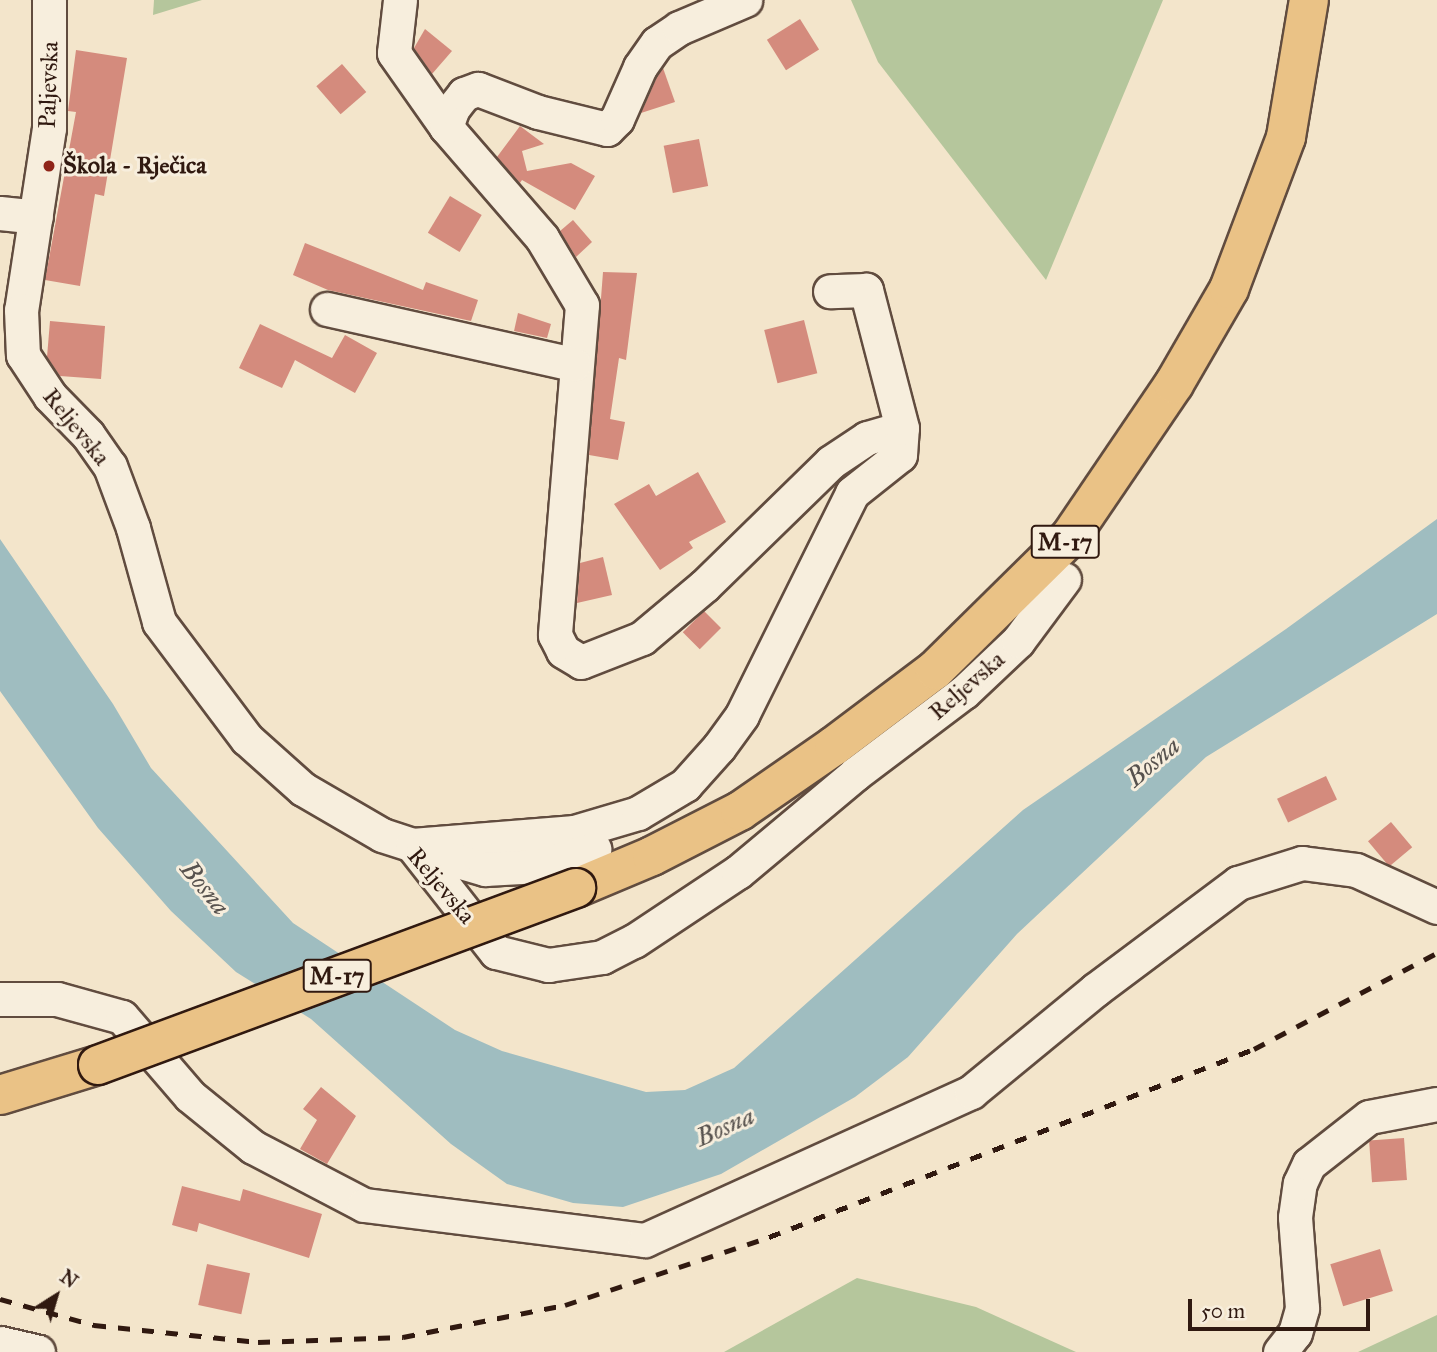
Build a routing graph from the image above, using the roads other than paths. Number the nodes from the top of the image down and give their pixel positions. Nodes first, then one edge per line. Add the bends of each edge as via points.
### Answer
1 (49, 0) edge
2 (400, 0) edge
3 (745, 0) edge
4 (1309, 0) edge
5 (446, 128) junction
6 (0, 213) edge
7 (36, 217) junction
8 (830, 291) dead end
9 (327, 309) dead end
10 (574, 364) junction
11 (902, 428) junction
12 (1064, 579) dead end
13 (412, 845) junction
14 (594, 849) dead end
15 (1437, 907) edge
16 (0, 999) edge
17 (0, 1096) edge
18 (1437, 1104) edge
19 (0, 1343) edge
20 (38, 1352) edge
21 (1280, 1352) edge

1 - 7 street, Paljevska via 49,128
2 - 5 street via 394,53
3 - 5 street via 678,28 657,43 640,67 617,119 607,129 538,112 478,89 464,94
4 - 17 main road, M-17, bridge via 1286,137 1229,289 1174,384 1069,537 935,670 740,811 652,856 98,1065
5 - 10 street via 542,238 582,305
6 - 7 street
7 - 13 street, Reljevska via 21,310 23,355 50,396 110,466 159,622 247,739 294,781 382,835
8 - 11 street via 866,290
9 - 10 street
10 - 11 street via 555,635 564,651 581,662 642,638 704,586 831,462 867,438
11 - 13 street via 900,454 852,493 742,715 685,785 638,813 574,832
12 - 13 street, Reljevska via 1018,641 964,692 855,774 738,872 602,957 548,965 496,952
13 - 14 street via 439,859 485,869 539,866
15 - 16 street via 1356,870 1302,863 1238,883 971,1091 645,1240 364,1205 253,1146 190,1097 122,1017 57,999
18 - 21 street via 1369,1117 1309,1164 1300,1183 1295,1217 1302,1308 1295,1333
19 - 20 street

